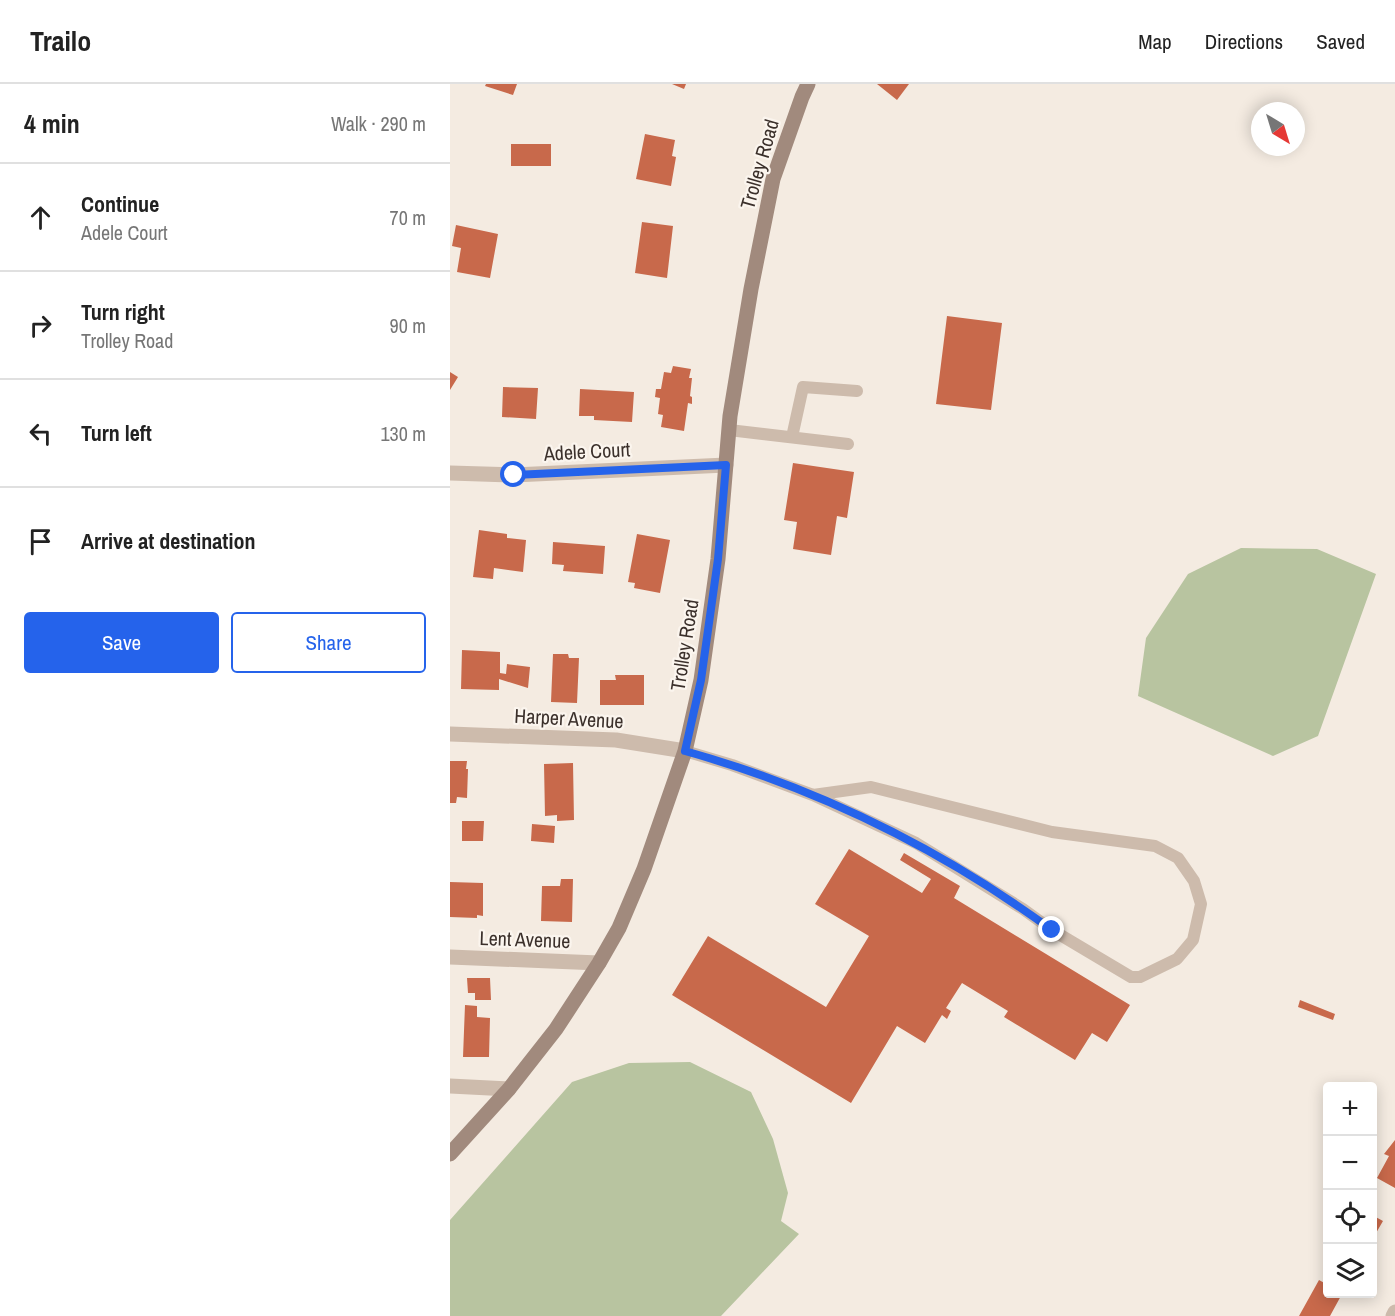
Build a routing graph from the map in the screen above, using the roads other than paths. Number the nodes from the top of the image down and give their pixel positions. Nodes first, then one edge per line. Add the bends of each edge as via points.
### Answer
1 (808, 84) edge
2 (857, 391) dead end
3 (729, 430) junction
4 (792, 437) junction
5 (848, 444) dead end
6 (726, 465) junction
7 (450, 473) edge
8 (450, 734) edge
9 (685, 751) junction
10 (813, 795) junction
11 (450, 957) edge
12 (599, 963) junction
13 (450, 1086) edge
14 (508, 1089) junction
15 (450, 1154) edge
16 (1395, 1312) edge
17 (1393, 1316) edge

1 - 3 street, Trolley Road via 773,179
2 - 4 lane via 803,387
3 - 4 lane
3 - 6 street, Trolley Road
4 - 5 lane
6 - 7 street, Adele Court via 514,475
6 - 9 street, Trolley Road via 701,680
8 - 9 street, Harper Avenue via 616,740
9 - 10 lane
9 - 12 street, Trolley Road via 644,869
10 - 10 lane via 916,843 1131,977 1140,977 1178,960 1193,940 1201,904 1194,881 1178,858 1155,846 1052,832 871,787
11 - 12 street, Lent Avenue
12 - 14 street, Trolley Road via 556,1029
13 - 14 street
14 - 15 street, Trolley Road
16 - 17 street

